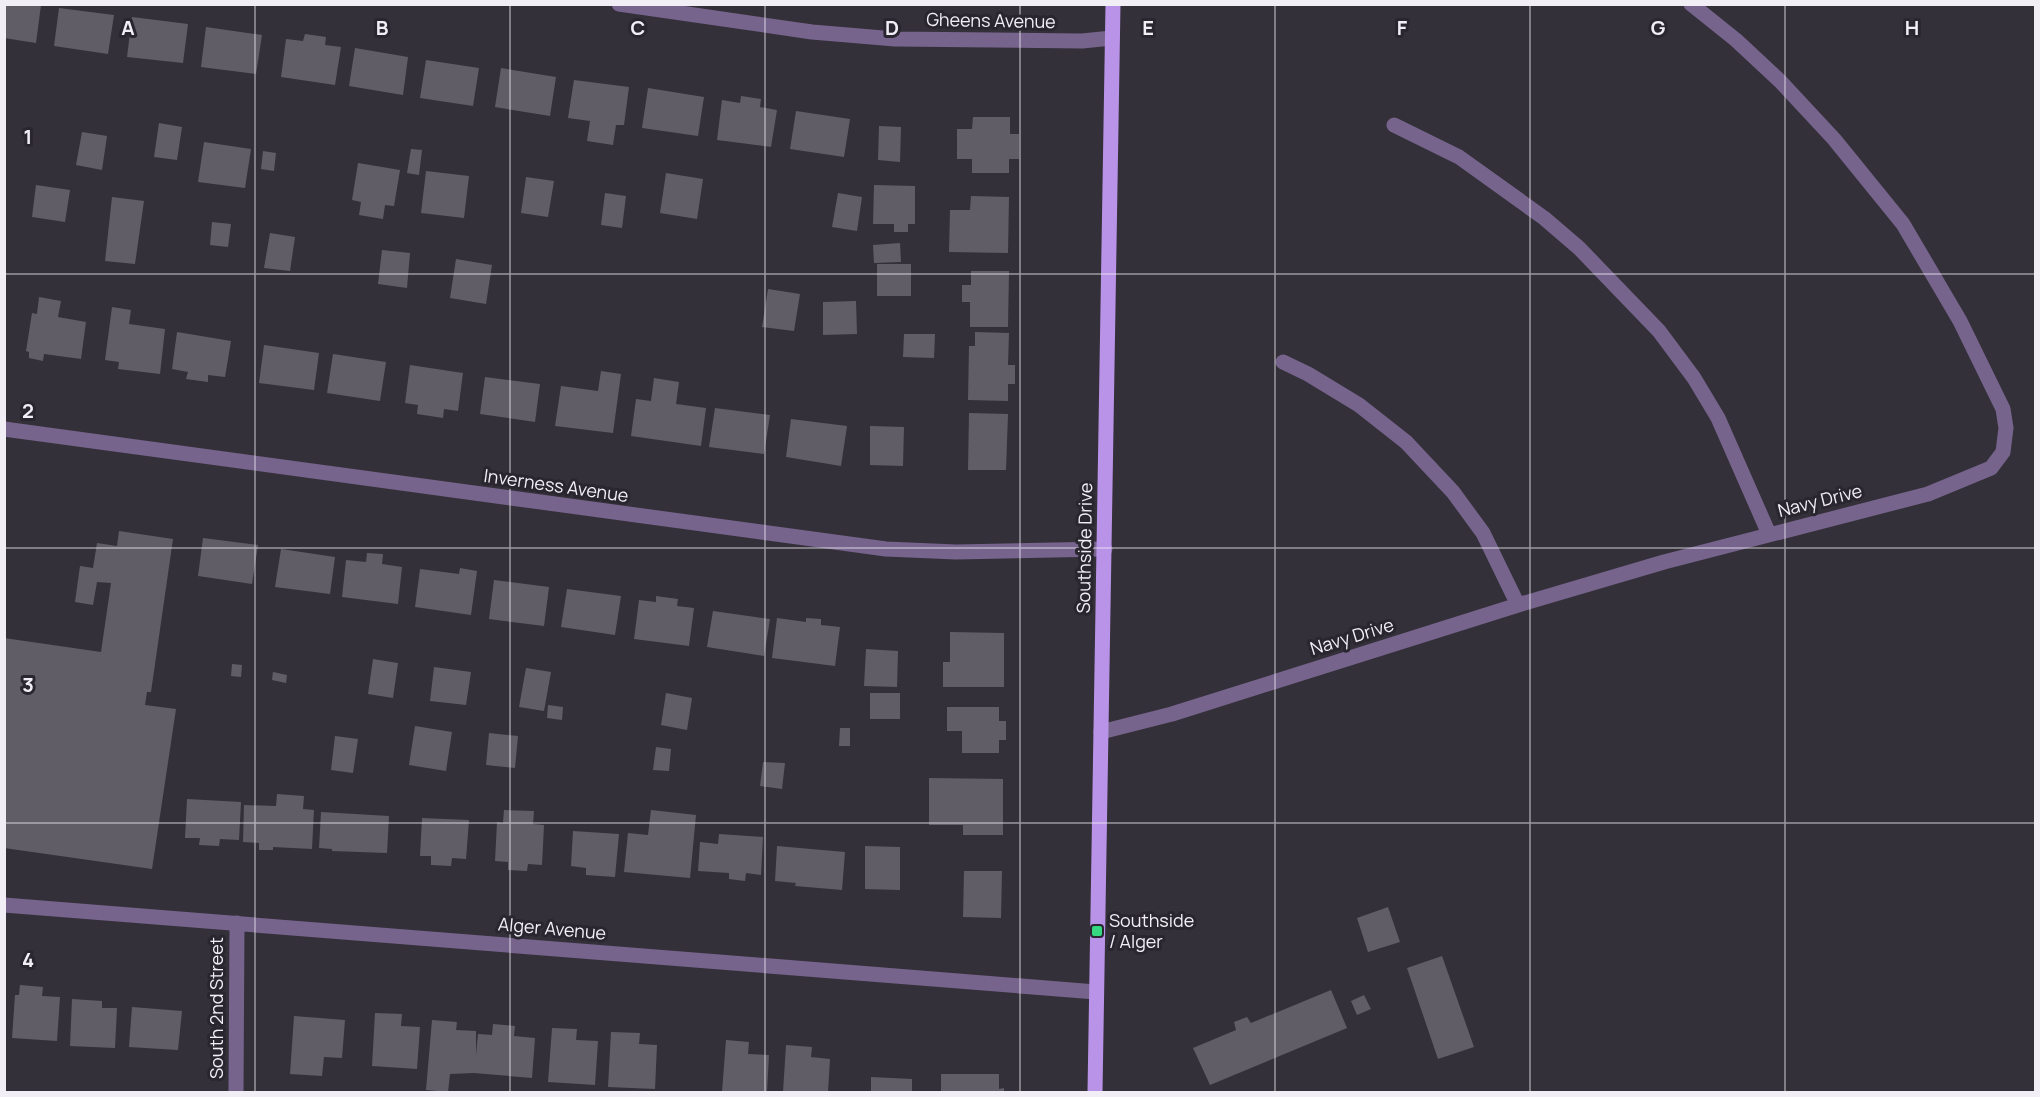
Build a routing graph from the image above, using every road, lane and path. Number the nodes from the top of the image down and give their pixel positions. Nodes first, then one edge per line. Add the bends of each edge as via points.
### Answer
1 (619, 4) edge
2 (1113, 4) edge
3 (1691, 4) edge
4 (1112, 38) junction
5 (1394, 125) dead end
6 (1284, 362) dead end
7 (4, 429) edge
8 (1769, 534) junction
9 (1105, 549) junction
10 (1518, 605) junction
11 (1101, 732) junction
12 (4, 905) edge
13 (237, 923) junction
14 (1096, 992) junction
15 (236, 1092) edge
16 (1095, 1092) edge

1 - 4 street, Gheens Avenue via 812,32 895,39
2 - 4 main road, Southside Drive
3 - 8 street, Navy Drive via 1736,40 1796,98 1903,224 1960,321 2003,409 2006,428 2003,452 1991,468 1928,494
4 - 9 main road, Southside Drive
5 - 8 street via 1459,157 1544,218 1579,248 1659,331 1718,418
6 - 10 street via 1359,405 1406,442 1453,492 1483,533
7 - 9 street, Inverness Avenue via 886,549
8 - 10 street, Navy Drive
9 - 11 main road, Southside Drive
10 - 11 street, Navy Drive via 1172,714
11 - 14 main road, Southside Drive
12 - 13 street, Alger Avenue
13 - 14 street, Alger Avenue
13 - 15 street, South 2nd Street
14 - 16 main road, Southside Drive

